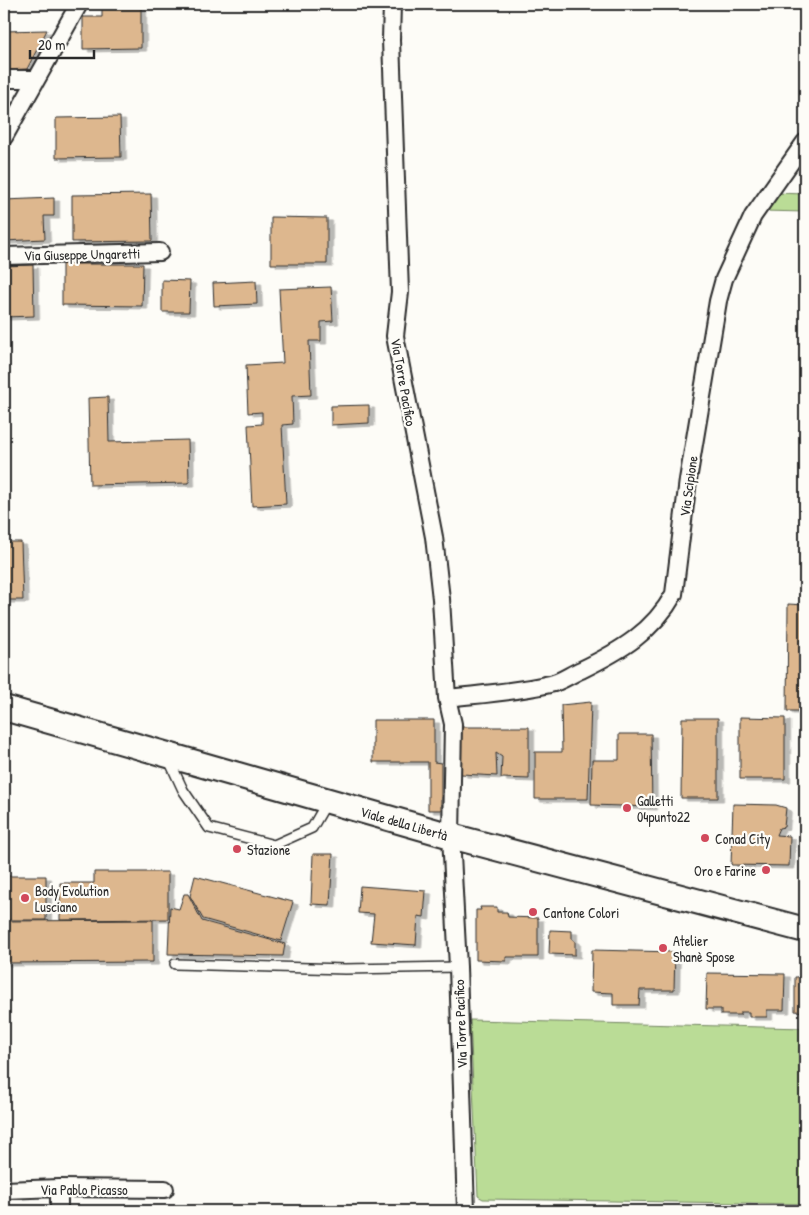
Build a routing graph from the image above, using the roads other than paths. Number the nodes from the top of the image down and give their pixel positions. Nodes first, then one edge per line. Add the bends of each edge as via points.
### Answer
1 (80, 4) edge
2 (392, 4) edge
3 (4, 79) edge
4 (36, 79) junction
5 (4, 137) edge
6 (805, 142) edge
7 (160, 252) dead end
8 (4, 256) edge
9 (447, 698) junction
10 (4, 708) edge
11 (166, 755) junction
12 (328, 801) junction
13 (451, 836) junction
14 (805, 930) edge
15 (175, 964) dead end
16 (458, 967) junction
17 (60, 1188) junction
18 (165, 1189) dead end
19 (4, 1190) edge
20 (59, 1211) edge
21 (466, 1211) edge

1 - 4 street
2 - 9 street, Via Torre Pacifico via 400,292 395,336 434,536
3 - 4 street
4 - 5 street
6 - 9 street, Via Scipione via 753,216 724,279 688,480 674,594 667,606 652,625 618,652 552,684
7 - 8 street, Via Giuseppe Ungaretti
9 - 13 street, Via Torre Pacifico via 453,724
10 - 11 main road, Viale della Libertà
11 - 12 main road, Viale della Libertà
11 - 12 lane via 183,790 209,828 274,845 312,828
12 - 13 main road, Viale della Libertà
13 - 14 main road, Viale della Libertà
13 - 16 street, Via Torre Pacifico
15 - 16 lane via 345,969
16 - 21 street, Via Torre Pacifico
17 - 18 street, Via Pablo Picasso
17 - 19 street, Via Pablo Picasso
17 - 20 street

